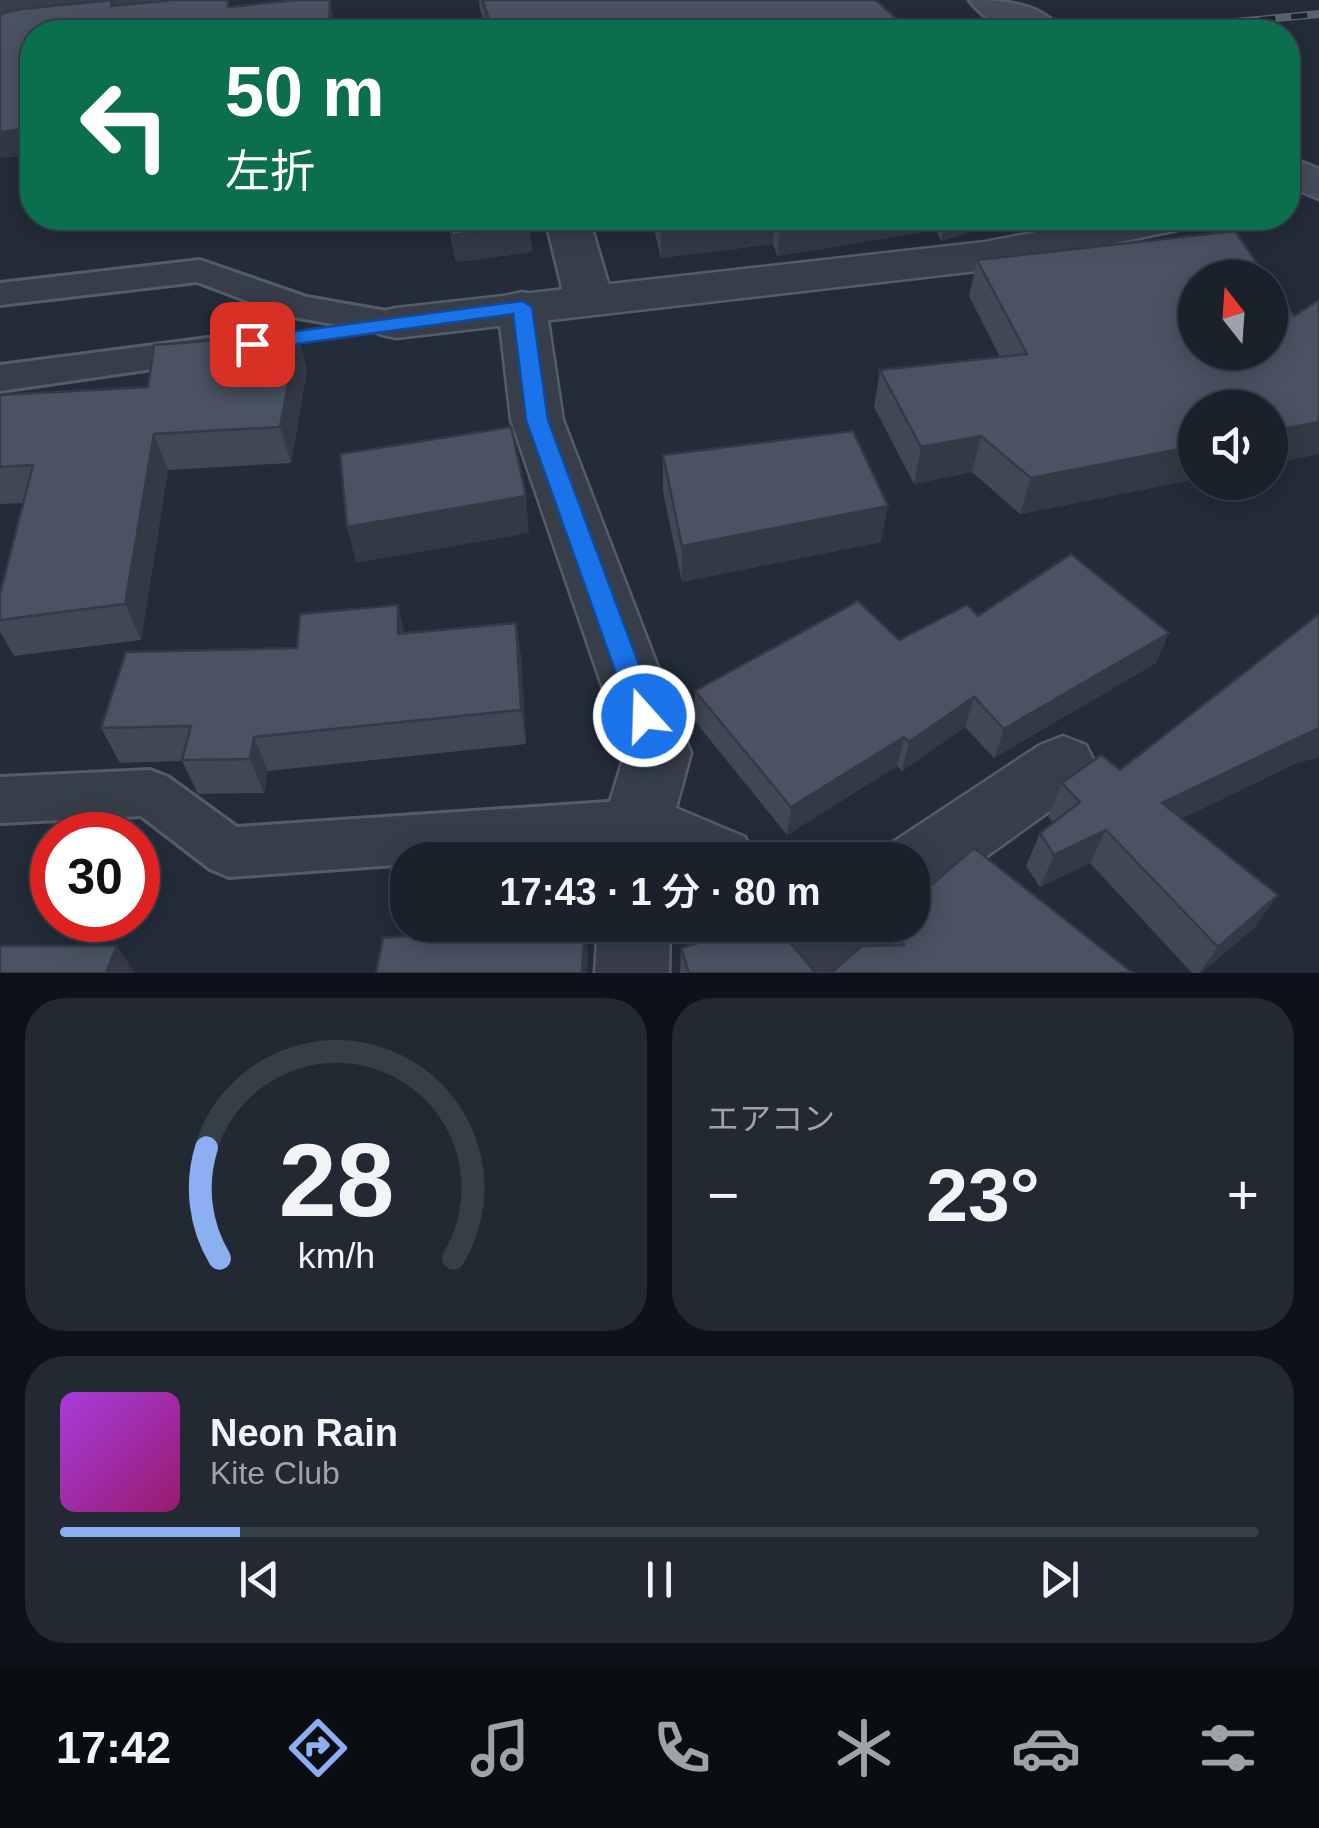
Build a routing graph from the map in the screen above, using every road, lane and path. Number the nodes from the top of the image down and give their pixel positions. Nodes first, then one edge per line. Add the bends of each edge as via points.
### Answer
1 (138, 0) edge
2 (987, 0) edge
3 (116, 1) edge
4 (0, 8) edge
5 (1023, 20) edge
6 (570, 230) edge
7 (1114, 230) edge
8 (0, 294) edge
9 (590, 300) junction
10 (522, 307) junction
11 (396, 324) junction
12 (0, 378) edge
13 (1064, 766) dead end
14 (0, 800) edge
15 (636, 842) edge
16 (390, 848) edge
17 (930, 857) edge
18 (633, 942) edge
19 (632, 973) edge

1 - 3 street
2 - 5 main road
3 - 4 street
6 - 9 street
7 - 9 street via 985,256
8 - 11 lane via 200,271 300,308
9 - 10 street
10 - 11 street
10 - 15 street via 537,420 658,753
11 - 12 lane
13 - 17 street
14 - 16 lane via 150,793 229,852
18 - 19 street

